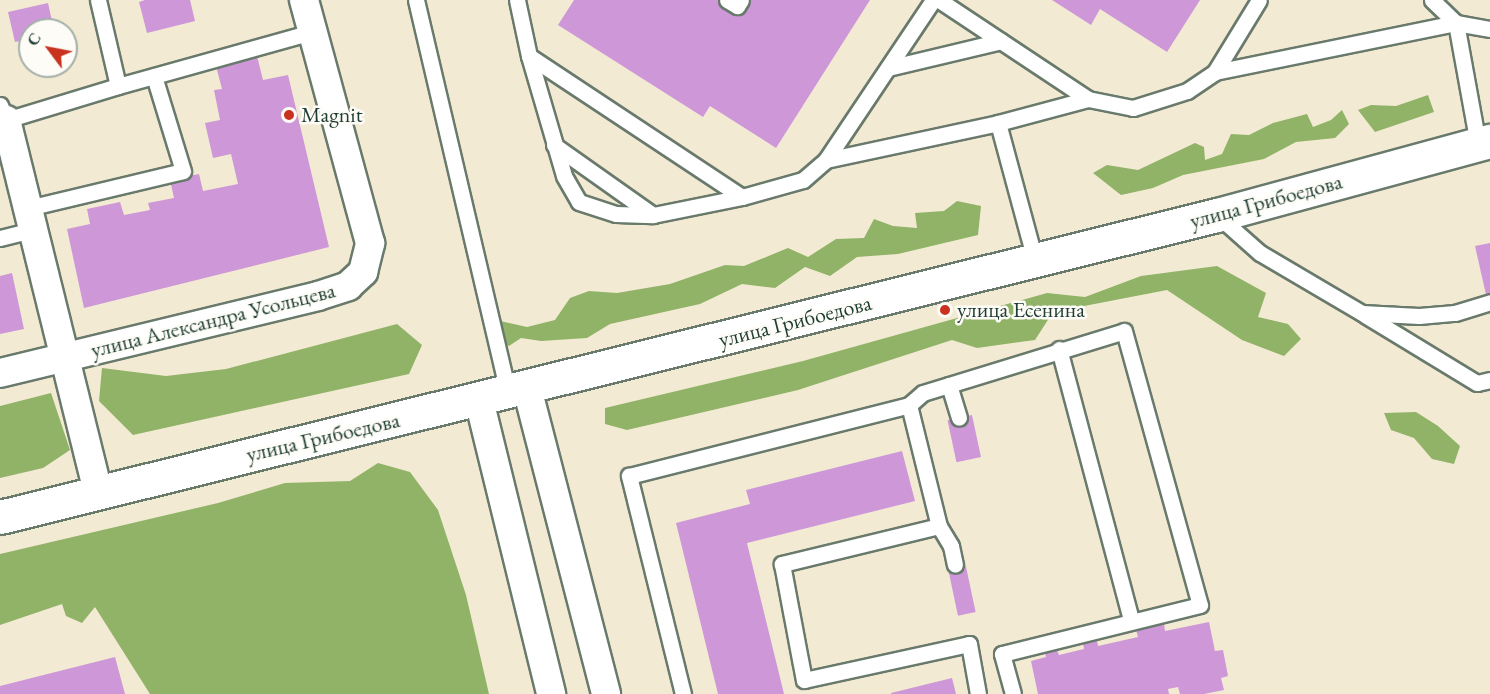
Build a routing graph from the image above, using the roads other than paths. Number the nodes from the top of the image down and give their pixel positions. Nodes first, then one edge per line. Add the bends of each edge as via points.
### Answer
1 (98, 0) edge
2 (304, 0) edge
3 (416, 0) edge
4 (517, 0) edge
5 (727, 0) edge
6 (741, 0) edge
7 (933, 0) edge
8 (939, 0) edge
9 (1258, 0) edge
10 (1432, 0) edge
11 (1456, 23) junction
12 (1490, 29) edge
13 (312, 32) junction
14 (1001, 41) junction
15 (529, 56) junction
16 (888, 68) junction
17 (1215, 72) junction
18 (154, 76) junction
19 (118, 86) junction
20 (1088, 99) junction
21 (2, 116) edge
22 (998, 123) junction
23 (1484, 143) edge
24 (554, 145) junction
25 (826, 160) junction
26 (742, 197) junction
27 (653, 214) junction
28 (1217, 215) junction
29 (30, 219) junction
30 (0, 238) edge
31 (1035, 260) junction
32 (1490, 302) edge
33 (1362, 313) junction
34 (1059, 349) junction
35 (65, 356) junction
36 (0, 373) edge
37 (1490, 380) edge
38 (949, 385) junction
39 (505, 393) junction
40 (909, 405) junction
41 (959, 418) dead end
42 (98, 492) junction
43 (0, 517) edge
44 (939, 526) junction
45 (955, 565) dead end
46 (1131, 620) junction
47 (551, 694) edge
48 (606, 694) edge
49 (683, 694) edge
50 (978, 694) edge
51 (1013, 694) edge

1 - 19 lane
2 - 13 street, улица Александра Усольцева
3 - 39 lane
4 - 15 lane
5 - 6 lane via 736,6
7 - 16 lane
8 - 14 lane
9 - 17 lane
10 - 11 lane
11 - 12 lane
11 - 17 lane
11 - 23 lane
13 - 18 lane
13 - 35 street, улица Александра Усольцева via 370,243 363,272 348,286 318,296
14 - 16 lane
14 - 20 lane
15 - 24 lane
15 - 26 lane
16 - 25 lane
17 - 20 lane via 1187,91 1133,108
18 - 19 lane
18 - 29 lane via 183,171
19 - 21 lane
20 - 22 lane
21 - 29 street
22 - 25 lane
22 - 31 lane
23 - 28 main road, улица Грибоедова
24 - 27 lane
24 - 27 lane via 564,177 579,202 616,214
25 - 26 lane via 802,180
26 - 27 lane
28 - 31 main road, улица Грибоедова
28 - 33 lane via 1260,253
29 - 30 lane
29 - 35 street
31 - 39 main road, улица Грибоедова
32 - 33 lane via 1455,313
33 - 37 lane via 1477,383
34 - 38 lane
34 - 46 lane
34 - 46 lane via 1124,331 1200,604
35 - 36 street, улица Александра Усольцева
35 - 42 street
38 - 40 lane via 923,393
38 - 41 lane
39 - 42 main road, улица Грибоедова
39 - 47 street
39 - 48 street
40 - 44 lane
40 - 49 lane via 629,476
42 - 43 main road
44 - 45 lane via 951,546
44 - 50 lane via 782,564 804,680 969,644
46 - 51 lane via 1002,654

